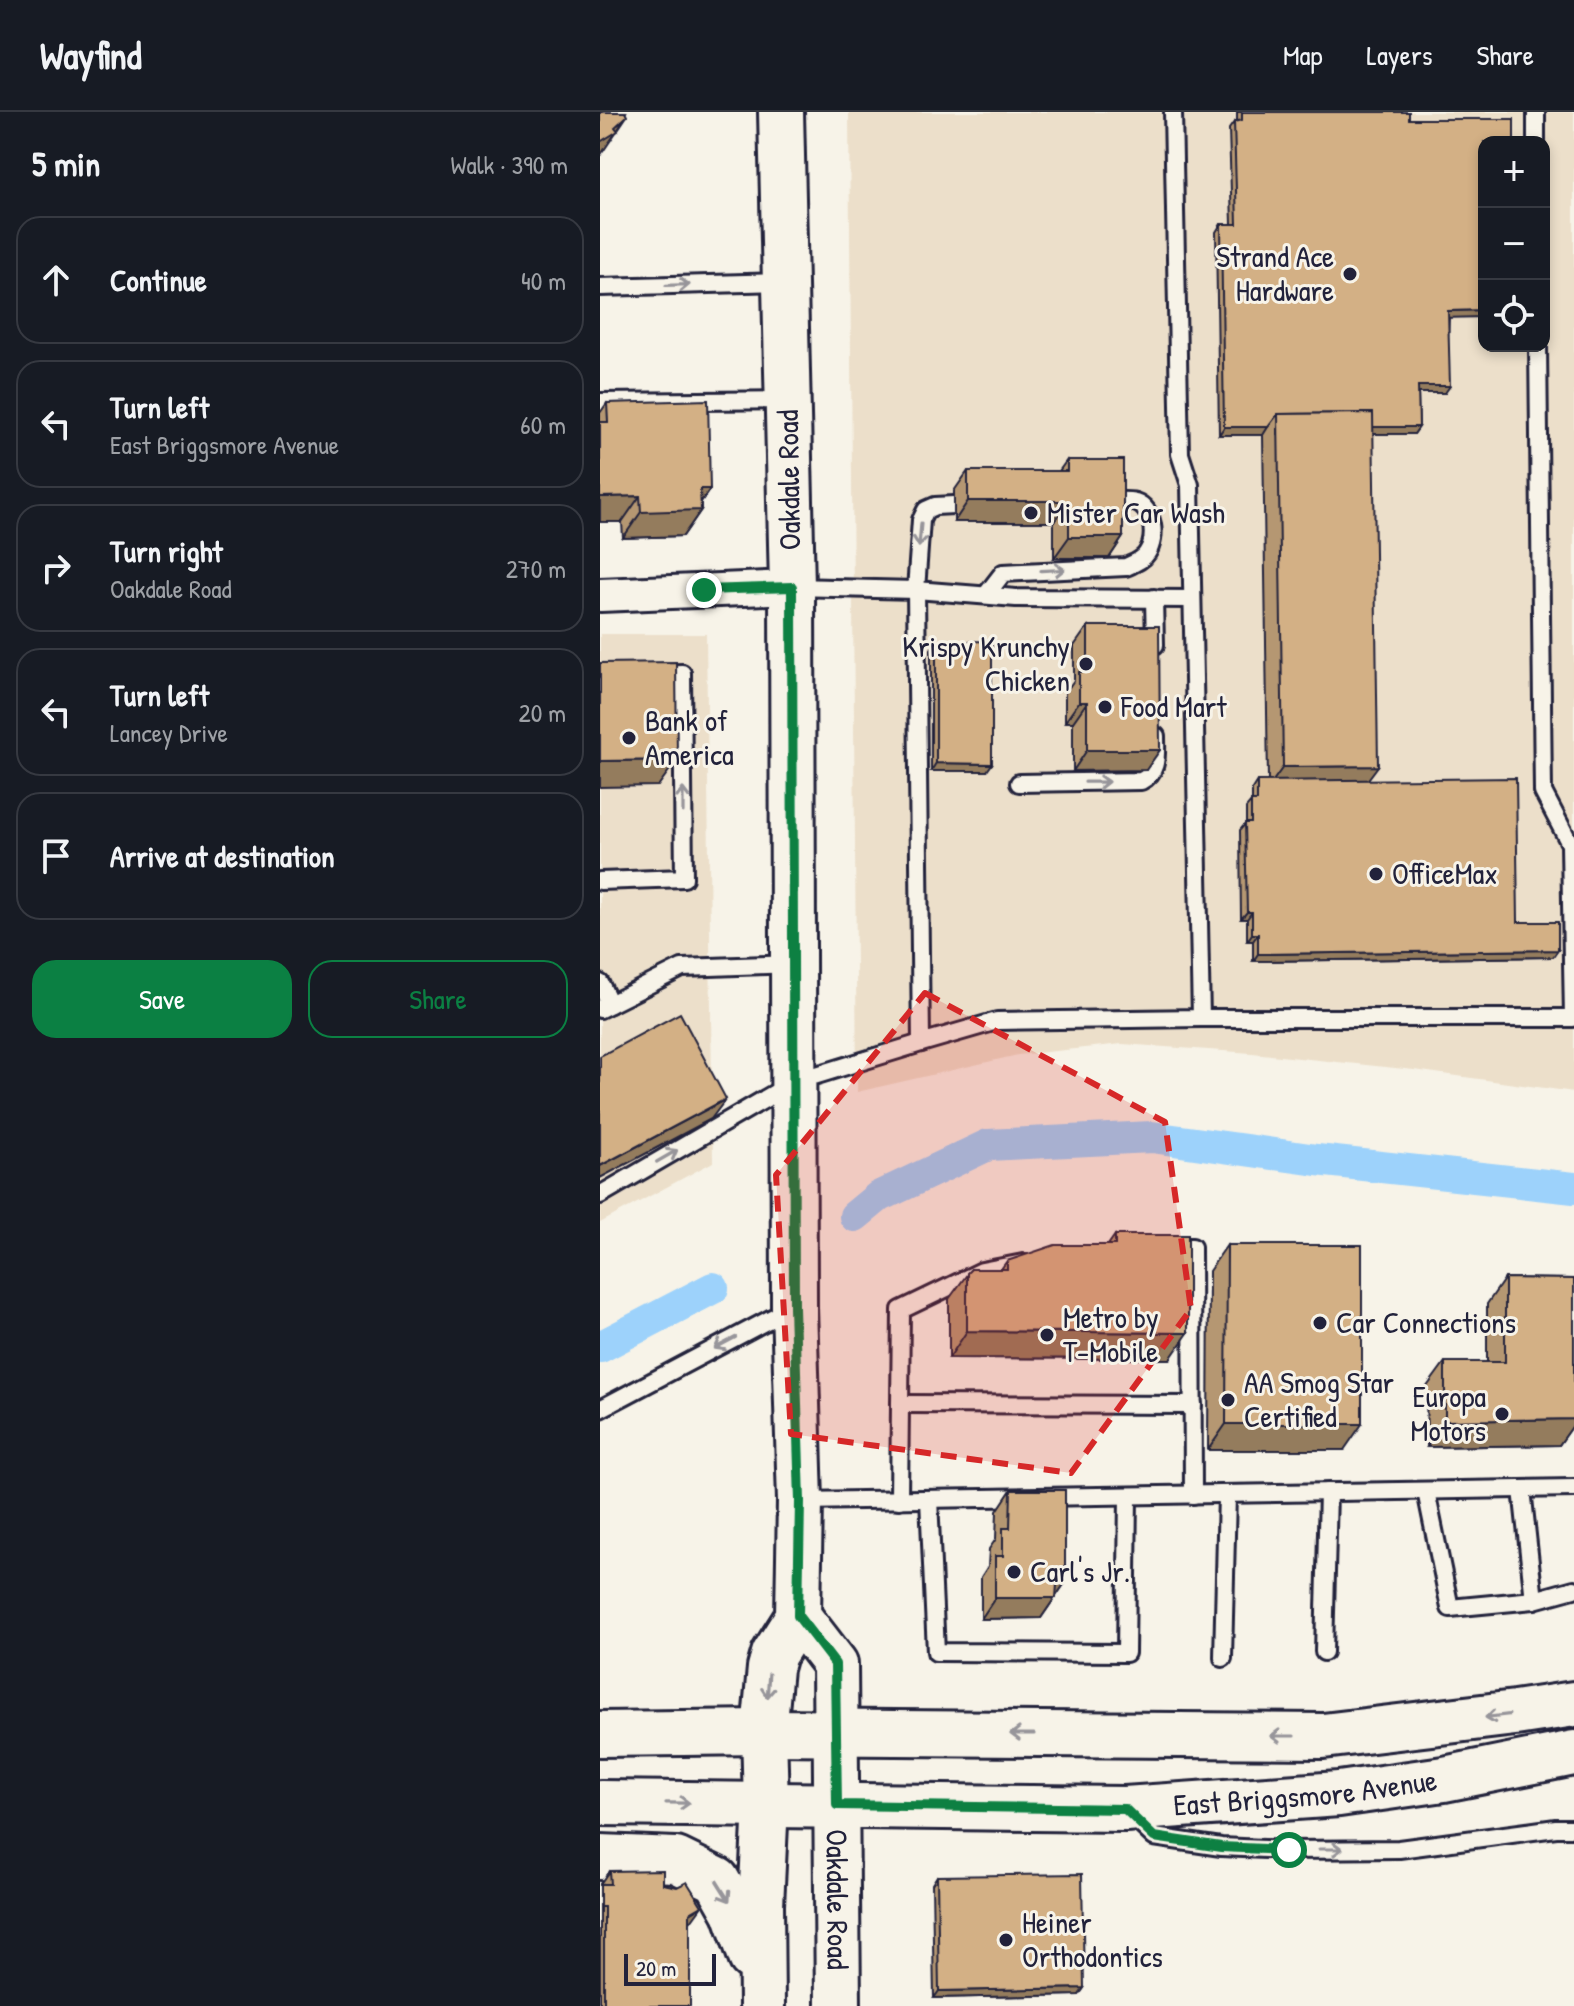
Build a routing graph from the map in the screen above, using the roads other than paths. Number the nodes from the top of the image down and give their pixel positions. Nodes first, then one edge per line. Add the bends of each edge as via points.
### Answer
1 (781, 112) edge
2 (1173, 112) edge
3 (1536, 112) edge
4 (1536, 136) edge
5 (785, 282) junction
6 (600, 287) edge
7 (1538, 352) edge
8 (788, 400) junction
9 (600, 402) edge
10 (1109, 501) edge
11 (954, 505) dead end
12 (792, 587) junction
13 (916, 590) junction
14 (600, 595) edge
15 (986, 595) junction
16 (1154, 598) junction
17 (1192, 599) junction
18 (1155, 657) edge
19 (641, 674) edge
20 (1156, 715) edge
21 (1019, 783) dead end
22 (600, 881) edge
23 (793, 964) junction
24 (600, 983) edge
25 (605, 1006) edge
26 (1201, 1018) junction
27 (921, 1043) junction
28 (794, 1082) junction
29 (600, 1195) edge
30 (1149, 1247) edge
31 (1045, 1259) edge
32 (794, 1307) junction
33 (900, 1404) junction
34 (1193, 1405) junction
35 (600, 1409) edge
36 (1574, 1488) edge
37 (1522, 1489) junction
38 (1426, 1491) junction
39 (1328, 1492) junction
40 (1227, 1494) junction
41 (1193, 1495) junction
42 (1128, 1496) junction
43 (929, 1499) junction
44 (899, 1500) junction
45 (800, 1501) junction
46 (1574, 1589) edge
47 (1534, 1600) junction
48 (798, 1616) junction
49 (1324, 1652) dead end
50 (1223, 1658) dead end
51 (1574, 1704) edge
52 (764, 1732) junction
53 (836, 1733) junction
54 (600, 1734) edge
55 (1574, 1753) edge
56 (600, 1803) edge
57 (766, 1804) junction
58 (837, 1805) junction
59 (1125, 1809) junction
60 (1574, 1828) edge
61 (600, 1857) edge
62 (762, 1998) edge
63 (838, 2006) edge

1 - 5 main road, Oakdale Road
2 - 17 lane via 1180,454 1190,485
3 - 4 lane
6 -> 5 lane
5 - 8 main road, Oakdale Road
7 - 26 lane via 1543,792 1570,844 1573,1018
8 - 9 lane
8 - 12 main road, Oakdale Road
15 -> 10 lane via 1003,573 1139,562 1152,537 1147,510 1136,502
11 -> 13 lane via 926,510 921,520
12 - 13 lane
12 - 14 street
12 - 23 main road, Oakdale Road
13 - 15 lane
13 - 27 lane
15 - 16 lane
16 - 17 lane
16 - 18 lane
17 - 26 lane
22 -> 19 lane via 684,878 682,673
21 -> 20 lane via 1150,777 1156,759
23 - 25 lane via 682,968
23 - 28 main road, Oakdale Road
24 - 25 lane
26 - 27 lane via 997,1021
27 - 28 lane
29 -> 28 lane
28 - 32 main road, Oakdale Road
30 - 34 lane via 1192,1247
31 - 33 lane via 982,1271 901,1310
32 -> 35 lane
32 - 45 main road, Oakdale Road
33 - 34 lane
33 - 44 lane
34 - 41 lane
36 - 37 lane
37 - 38 lane
37 - 47 lane
38 - 39 lane
38 - 47 lane via 1450,1608
39 - 40 lane
39 - 49 lane
40 - 41 lane
40 - 50 lane
41 - 42 lane
42 - 43 lane
42 - 43 lane via 1126,1653 936,1652
43 - 44 lane
44 - 45 lane
45 - 48 main road, Oakdale Road
46 - 47 lane
48 -> 52 main road via 774,1654
48 - 53 main road, Oakdale Road via 835,1664
51 -> 53 main road, East Briggsmore Avenue via 1323,1736
52 - 53 main road, East Briggsmore Avenue
52 - 54 main road, East Briggsmore Avenue
52 - 57 main road
53 - 58 main road, Oakdale Road
55 - 59 main road, East Briggsmore Avenue via 1339,1794
56 -> 57 main road, East Briggsmore Avenue
57 - 58 main road, East Briggsmore Avenue
57 - 62 main road
58 - 59 main road, East Briggsmore Avenue
58 - 63 main road, Oakdale Road
59 -> 60 lane via 1154,1837 1221,1847 1399,1849
61 -> 62 main road via 676,1860 717,1880 735,1912

